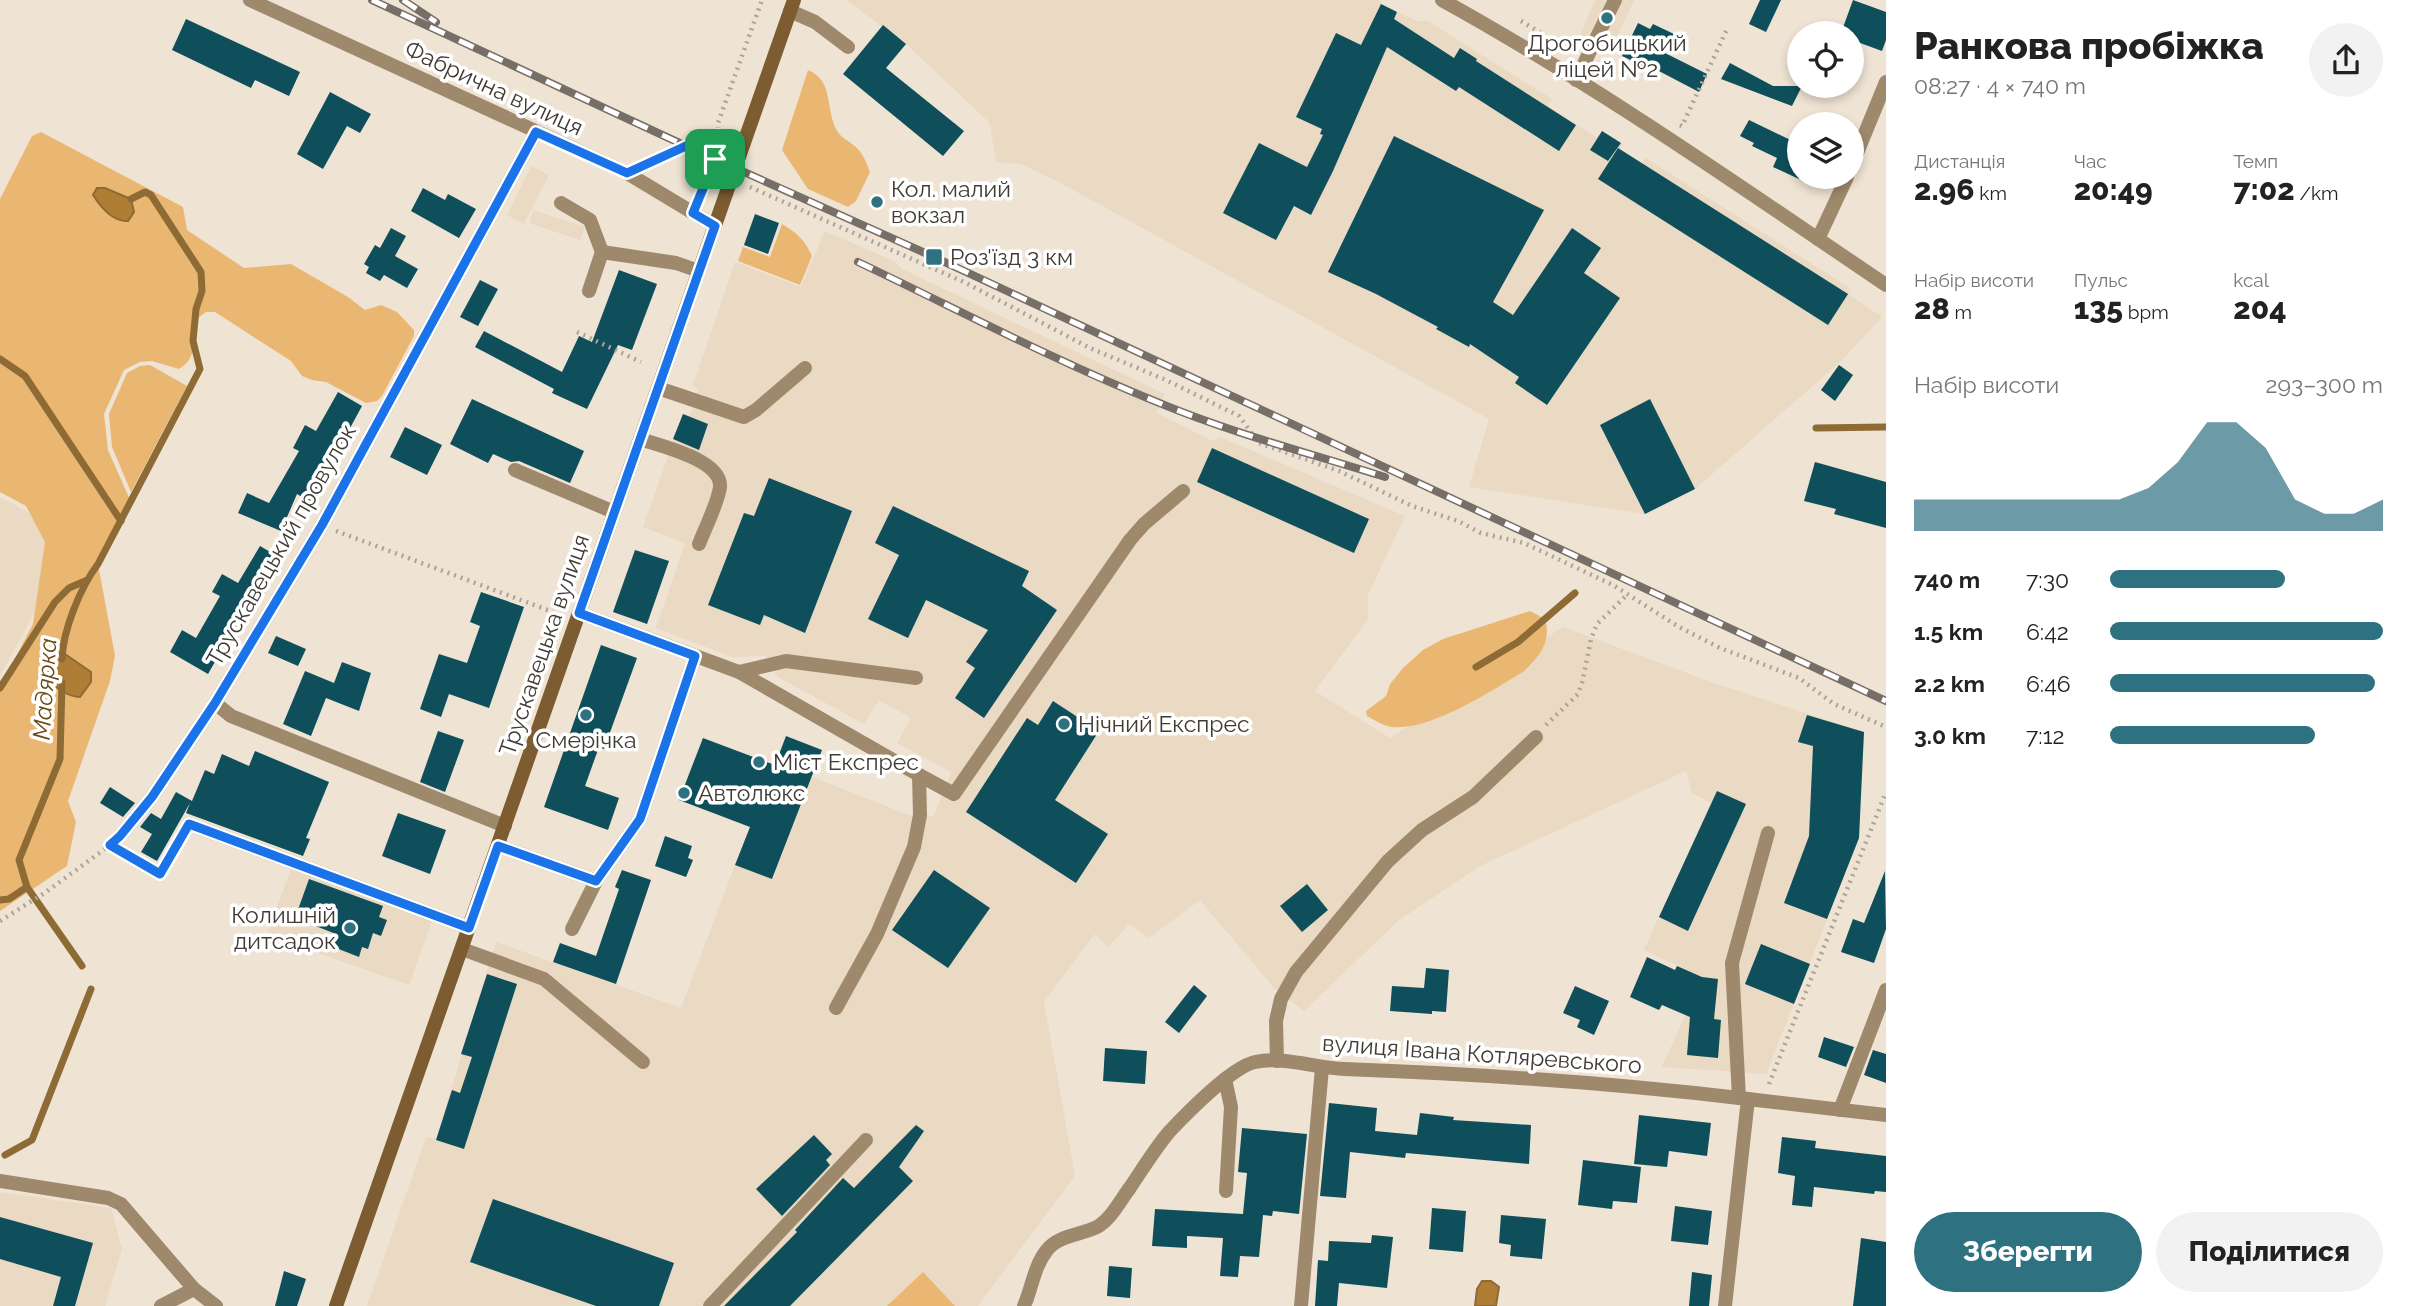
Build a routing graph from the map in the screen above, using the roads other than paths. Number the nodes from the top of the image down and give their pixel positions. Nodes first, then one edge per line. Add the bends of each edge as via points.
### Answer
1 (250, 0) edge
2 (1443, 0) edge
3 (1615, 0) edge
4 (792, 5) edge
5 (848, 47) dead end
6 (1576, 80) junction
7 (1886, 82) edge
8 (536, 132) junction
9 (1864, 136) edge
10 (1841, 189) edge
11 (562, 203) dead end
12 (715, 226) junction
13 (1818, 239) junction
14 (602, 252) junction
15 (699, 271) junction
16 (1886, 285) edge
17 (589, 291) dead end
18 (805, 368) dead end
19 (658, 388) junction
20 (640, 439) junction
21 (515, 470) dead end
22 (1183, 491) dead end
23 (614, 512) junction
24 (699, 544) dead end
25 (579, 613) junction
26 (695, 656) junction
27 (739, 672) junction
28 (916, 678) dead end
29 (215, 703) junction
30 (1536, 737) road end
31 (919, 775) junction
32 (189, 824) road end
33 (505, 826) junction
34 (1768, 833) dead end
35 (120, 836) dead end
36 (498, 846) junction
37 (596, 881) junction
38 (469, 928) junction
39 (572, 929) dead end
40 (462, 949) junction
41 (1886, 990) edge
42 (836, 1008) dead end
43 (1277, 1061) junction
44 (643, 1062) dead end
45 (1322, 1068) junction
46 (1225, 1079) junction
47 (1750, 1099) junction
48 (1840, 1110) junction
49 (1886, 1115) edge
50 (866, 1140) dead end
51 (0, 1181) edge
52 (1226, 1191) dead end
53 (194, 1289) junction
54 (161, 1306) edge
55 (216, 1306) edge
56 (336, 1306) edge
57 (710, 1306) edge
58 (1024, 1306) edge
59 (1301, 1306) edge
60 (1725, 1306) edge

1 - 8 street, Фабрична вулиця
2 - 6 street
3 - 6 street
4 - 5 street
4 - 12 main road, Трускавецька вулиця
6 - 13 street
7 - 9 street
8 - 12 street, Фабрична вулиця via 627,173
8 - 29 street, Трускавецький провулок via 322,525
10 - 13 street
11 - 14 street via 590,220
12 - 15 main road, Трускавецька вулиця
13 - 16 street
14 - 15 street via 676,262
14 - 17 street
15 - 19 main road, Трускавецька вулиця
18 - 19 street via 744,416
19 - 20 main road, Трускавецька вулиця
20 - 23 main road, Трускавецька вулиця
20 - 24 street via 707,464 719,477 720,489
21 - 23 street
22 - 31 street via 1130,540 954,794
23 - 25 main road, Трускавецька вулиця
25 - 26 street
25 - 33 main road, Трускавецька вулиця
26 - 27 street
26 - 37 street via 640,819
27 - 28 street via 786,661
27 - 31 street
29 - 33 street, Трускавецький провулок via 231,716
29 - 35 street
30 - 43 street via 1473,797 1422,830 1388,861 1296,971 1281,999 1276,1021
31 - 42 street via 920,815 914,847 877,933
32 - 38 street
33 - 36 main road, Трускавецька вулиця
34 - 47 street via 1732,963
36 - 37 street
36 - 38 main road, Трускавецька вулиця
37 - 39 street
38 - 40 main road, Трускавецька вулиця
40 - 44 street via 544,979
40 - 56 main road, Трускавецька вулиця
41 - 48 street
43 - 45 street, вулиця Івана Котляревського
43 - 46 street, вулиця Івана Котляревського via 1253,1062
45 - 47 street, вулиця Івана Котляревського via 1463,1073
45 - 59 street
46 - 52 street via 1231,1107
46 - 58 street, вулиця Івана Котляревського via 1169,1133 1098,1226 1049,1247
47 - 48 street, вулиця Івана Котляревського
47 - 60 street
48 - 49 street, вулиця Івана Котляревського
50 - 57 street
51 - 53 street via 121,1204
53 - 54 street
53 - 55 street

